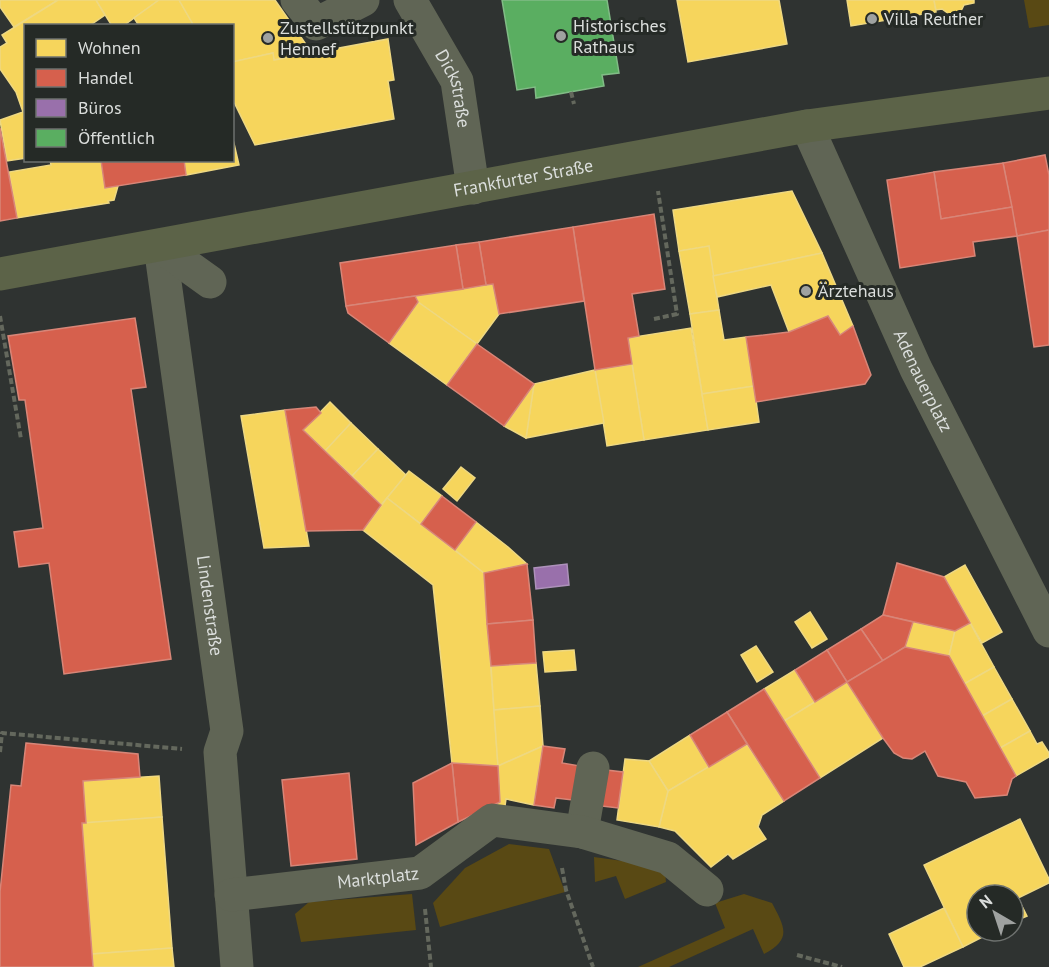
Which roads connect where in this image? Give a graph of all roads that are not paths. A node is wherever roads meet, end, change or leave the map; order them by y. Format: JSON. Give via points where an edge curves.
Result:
{"nodes":[{"id":1,"x":297,"y":0,"type":"edge"},
{"id":2,"x":363,"y":0,"type":"edge"},
{"id":3,"x":410,"y":0,"type":"edge"},
{"id":4,"x":1049,"y":93,"type":"edge"},
{"id":5,"x":807,"y":126,"type":"junction"},
{"id":6,"x":472,"y":188,"type":"junction"},
{"id":7,"x":160,"y":246,"type":"junction"},
{"id":8,"x":0,"y":274,"type":"edge"},
{"id":9,"x":210,"y":282,"type":"dead end"},
{"id":10,"x":1049,"y":631,"type":"edge"},
{"id":11,"x":593,"y":768,"type":"dead end"},
{"id":12,"x":568,"y":831,"type":"junction"},
{"id":13,"x":707,"y":890,"type":"dead end"},
{"id":14,"x":231,"y":896,"type":"junction"},
{"id":15,"x":237,"y":967,"type":"edge"}],
"edges":[{"from":1,"to":2,"type":"street","via":[[316,24]]},
{"from":3,"to":6,"type":"street","name":"Dickstraße","via":[[457,81]]},
{"from":4,"to":5,"type":"main road","name":"Frankfurter Straße"},
{"from":5,"to":6,"type":"main road","name":"Frankfurter Straße"},
{"from":5,"to":10,"type":"street","name":"Adenauerplatz","via":[[916,369]]},
{"from":6,"to":7,"type":"main road","name":"Frankfurter Straße"},
{"from":7,"to":8,"type":"main road","name":"Frankfurter Straße"},
{"from":7,"to":9,"type":"street"},
{"from":7,"to":14,"type":"street","name":"Lindenstraße","via":[[226,731],[220,752]]},
{"from":11,"to":12,"type":"street"},
{"from":12,"to":13,"type":"street","name":"Marktplatz","via":[[668,858]]},
{"from":12,"to":14,"type":"street","name":"Marktplatz","via":[[492,820],[420,873]]},
{"from":14,"to":15,"type":"street","name":"Lindenstraße"}]}
